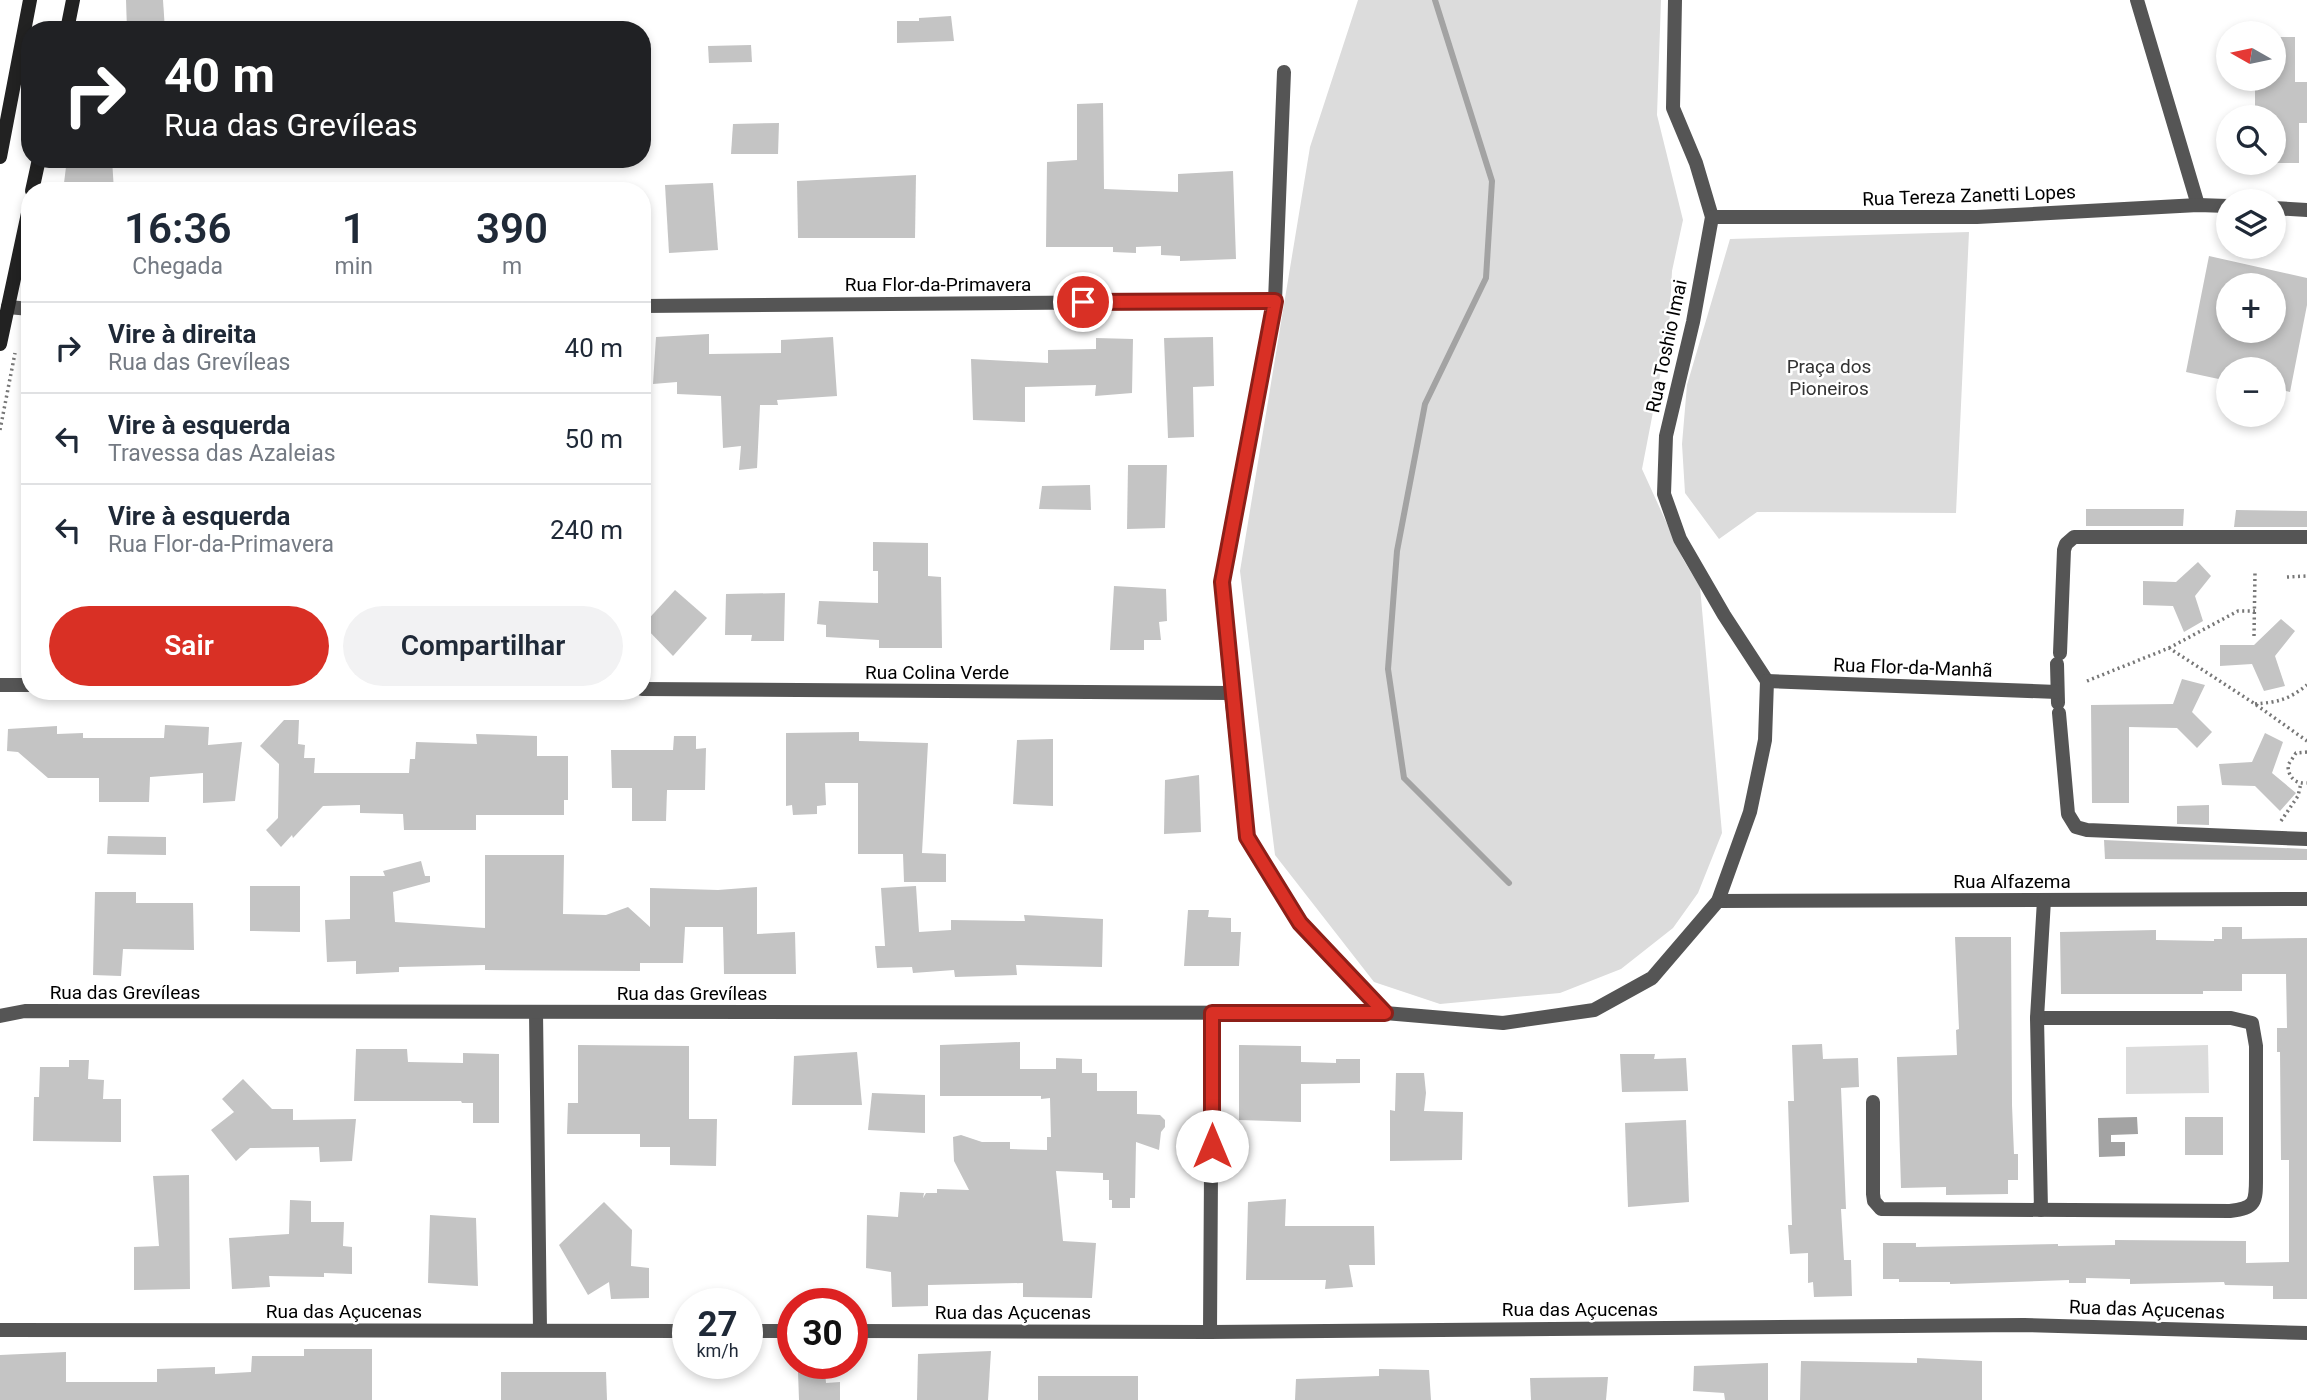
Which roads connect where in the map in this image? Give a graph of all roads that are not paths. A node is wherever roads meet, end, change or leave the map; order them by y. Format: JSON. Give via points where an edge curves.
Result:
{"nodes":[{"id":1,"x":30,"y":0,"type":"edge"},
{"id":2,"x":73,"y":0,"type":"edge"},
{"id":3,"x":1675,"y":0,"type":"edge"},
{"id":4,"x":2137,"y":0,"type":"edge"},
{"id":5,"x":26,"y":21,"type":"edge"},
{"id":6,"x":69,"y":21,"type":"edge"},
{"id":7,"x":21,"y":47,"type":"edge"},
{"id":8,"x":1284,"y":72,"type":"dead end"},
{"id":9,"x":0,"y":158,"type":"edge"},
{"id":10,"x":2198,"y":205,"type":"junction"},
{"id":11,"x":2216,"y":206,"type":"edge"},
{"id":12,"x":2286,"y":209,"type":"edge"},
{"id":13,"x":2307,"y":210,"type":"edge"},
{"id":14,"x":1712,"y":217,"type":"junction"},
{"id":15,"x":21,"y":246,"type":"edge"},
{"id":16,"x":1275,"y":301,"type":"junction"},
{"id":17,"x":651,"y":306,"type":"edge"},
{"id":18,"x":8,"y":307,"type":"junction"},
{"id":19,"x":21,"y":308,"type":"edge"},
{"id":20,"x":0,"y":344,"type":"edge"},
{"id":21,"x":2307,"y":537,"type":"edge"},
{"id":22,"x":1767,"y":681,"type":"junction"},
{"id":23,"x":0,"y":685,"type":"edge"},
{"id":24,"x":21,"y":685,"type":"edge"},
{"id":25,"x":651,"y":689,"type":"edge"},
{"id":26,"x":1231,"y":693,"type":"junction"},
{"id":27,"x":2058,"y":703,"type":"junction"},
{"id":28,"x":2307,"y":839,"type":"edge"},
{"id":29,"x":2307,"y":899,"type":"edge"},
{"id":30,"x":2044,"y":900,"type":"junction"},
{"id":31,"x":1718,"y":901,"type":"junction"},
{"id":32,"x":536,"y":1012,"type":"junction"},
{"id":33,"x":1212,"y":1013,"type":"junction"},
{"id":34,"x":1385,"y":1013,"type":"junction"},
{"id":35,"x":0,"y":1016,"type":"edge"},
{"id":36,"x":2037,"y":1018,"type":"junction"},
{"id":37,"x":1873,"y":1102,"type":"dead end"},
{"id":38,"x":2040,"y":1210,"type":"junction"},
{"id":39,"x":0,"y":1330,"type":"edge"},
{"id":40,"x":540,"y":1330,"type":"junction"},
{"id":41,"x":672,"y":1331,"type":"edge"},
{"id":42,"x":868,"y":1331,"type":"edge"},
{"id":43,"x":1210,"y":1332,"type":"junction"},
{"id":44,"x":2307,"y":1333,"type":"edge"}],
"edges":[{"from":1,"to":5,"type":"main road"},
{"from":2,"to":6,"type":"main road"},
{"from":3,"to":14,"type":"street","name":"Rua Toshio Imai","via":[[1673,108]]},
{"from":4,"to":10,"type":"street"},
{"from":7,"to":9,"type":"main road"},
{"from":8,"to":16,"type":"street"},
{"from":10,"to":11,"type":"street","name":"Rua Tereza Zanetti Lopes"},
{"from":10,"to":14,"type":"street","name":"Rua Tereza Zanetti Lopes","via":[[1977,217]]},
{"from":12,"to":13,"type":"street"},
{"from":14,"to":22,"type":"street","name":"Rua Toshio Imai","via":[[1666,436],[1664,494],[1680,539]]},
{"from":15,"to":18,"type":"main road"},
{"from":16,"to":17,"type":"street","name":"Rua Flor-da-Primavera"},
{"from":16,"to":26,"type":"street","via":[[1222,582]]},
{"from":18,"to":19,"type":"street"},
{"from":18,"to":20,"type":"main road"},
{"from":21,"to":27,"type":"street","via":[[2074,537],[2064,550]]},
{"from":22,"to":27,"type":"street","name":"Rua Flor-da-Manhã"},
{"from":22,"to":31,"type":"street","via":[[1765,740],[1750,812]]},
{"from":23,"to":24,"type":"street"},
{"from":25,"to":26,"type":"street","name":"Rua Colina Verde"},
{"from":26,"to":34,"type":"street","via":[[1247,837],[1300,923]]},
{"from":27,"to":28,"type":"street","via":[[2068,814],[2076,827]]},
{"from":29,"to":30,"type":"street","name":"Rua Alfazema"},
{"from":30,"to":31,"type":"street","name":"Rua Alfazema"},
{"from":30,"to":36,"type":"street"},
{"from":31,"to":34,"type":"street","name":"Rua das Grevíleas","via":[[1652,978],[1594,1010],[1503,1023]]},
{"from":32,"to":33,"type":"street","name":"Rua das Grevíleas"},
{"from":32,"to":35,"type":"street","name":"Rua das Grevíleas","via":[[25,1011]]},
{"from":32,"to":40,"type":"street"},
{"from":33,"to":34,"type":"street","name":"Rua das Grevíleas"},
{"from":33,"to":43,"type":"street"},
{"from":36,"to":38,"type":"street"},
{"from":36,"to":38,"type":"street","via":[[2242,1019],[2252,1023],[2256,1046],[2256,1192],[2249,1208]]},
{"from":37,"to":38,"type":"street","via":[[1873,1194],[1881,1209]]},
{"from":39,"to":40,"type":"street","name":"Rua das Açucenas"},
{"from":40,"to":41,"type":"street","name":"Rua das Açucenas"},
{"from":42,"to":43,"type":"street","name":"Rua das Açucenas"},
{"from":43,"to":44,"type":"street","name":"Rua das Açucenas","via":[[2024,1325]]}]}
